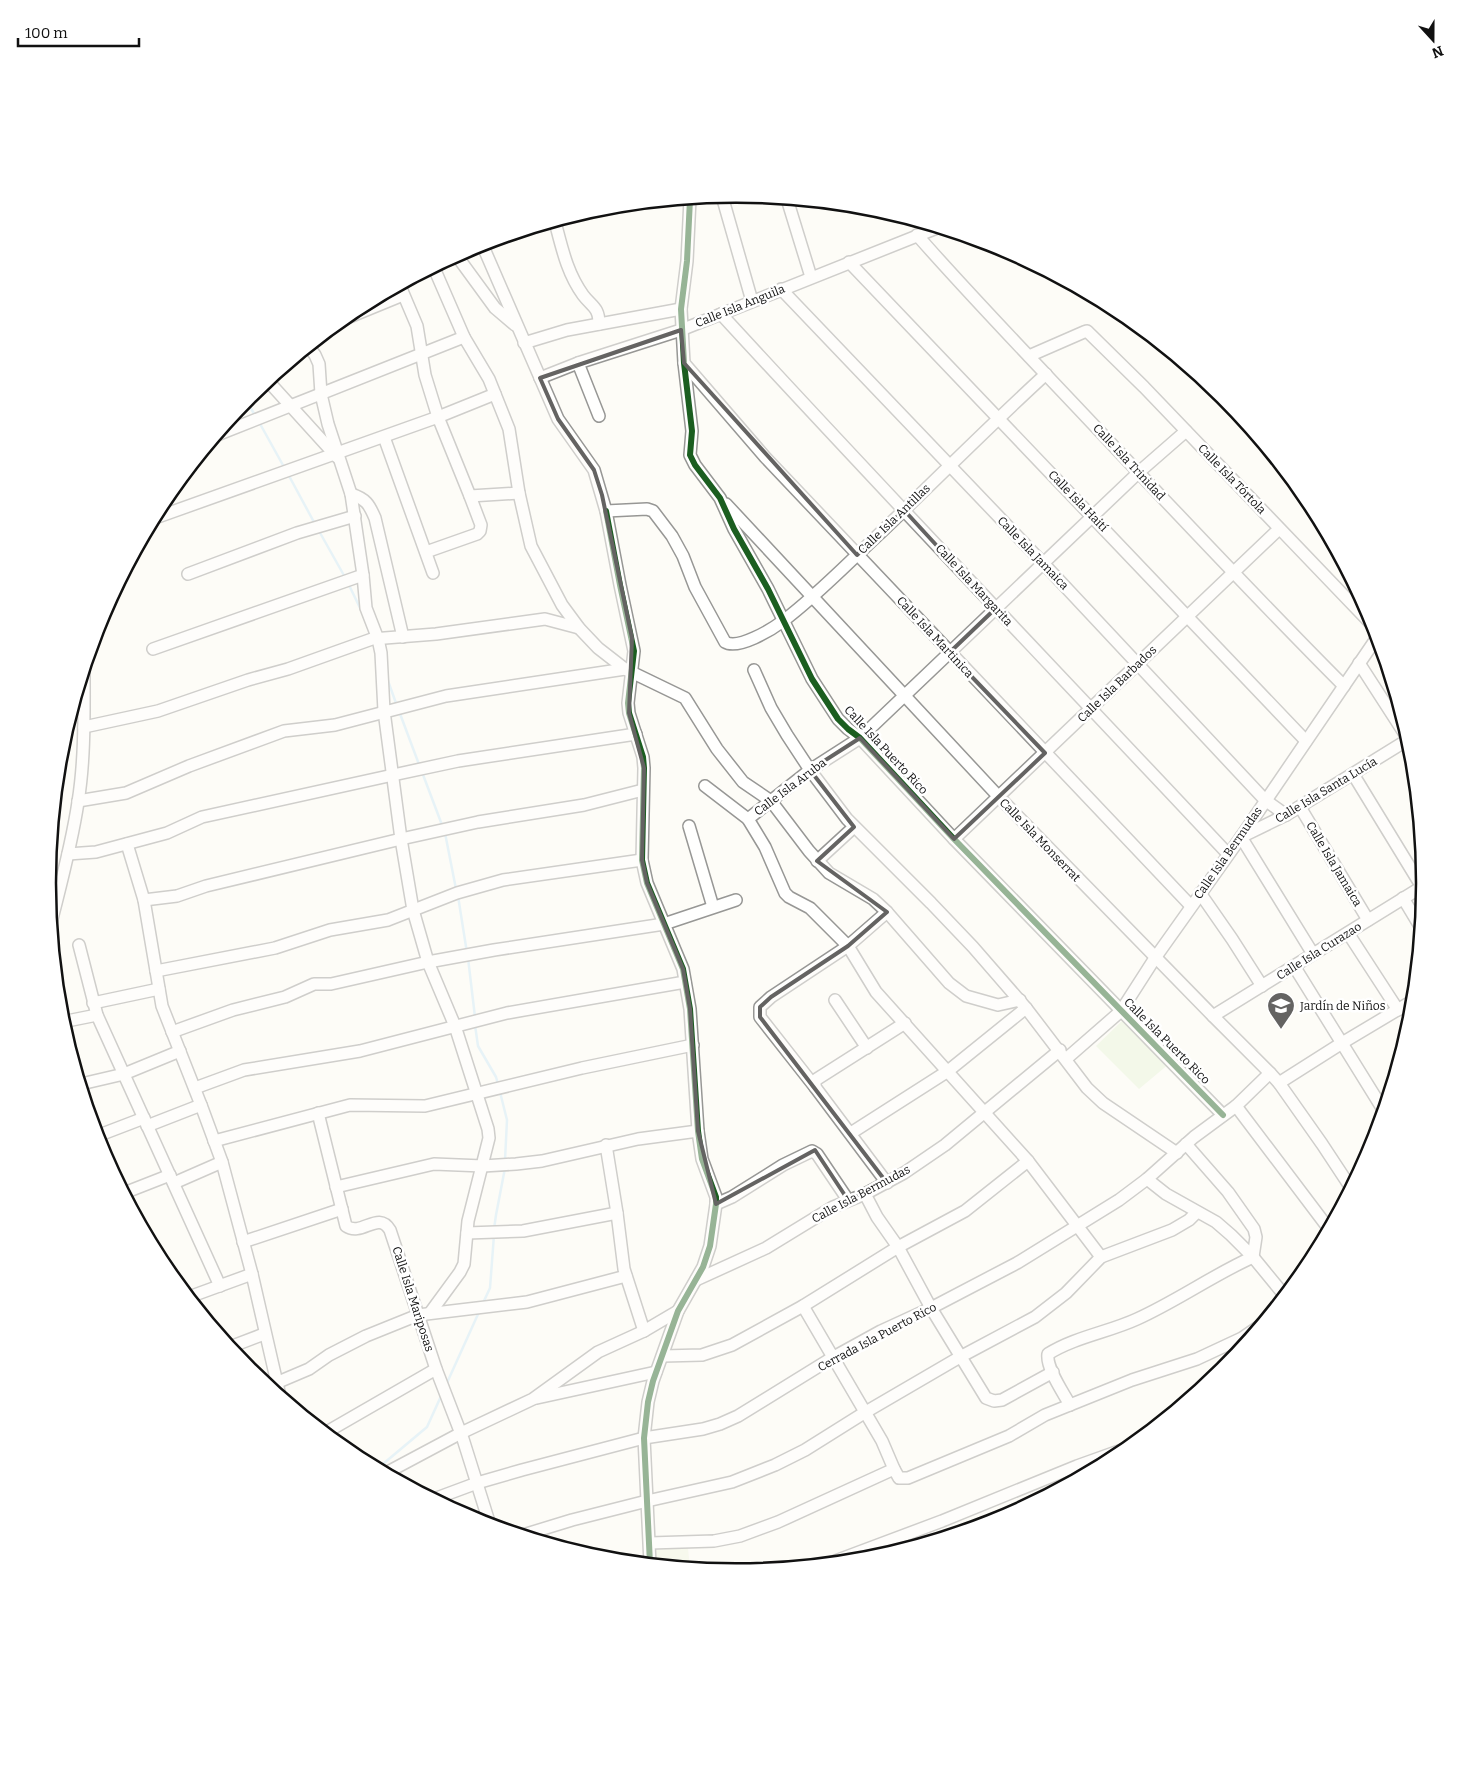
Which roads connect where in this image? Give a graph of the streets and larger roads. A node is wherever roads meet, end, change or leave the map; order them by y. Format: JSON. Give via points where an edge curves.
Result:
{"nodes":[{"id":1,"x":724,"y":204,"type":"edge"},
{"id":2,"x":690,"y":205,"type":"edge"},
{"id":3,"x":789,"y":206,"type":"edge"},
{"id":4,"x":556,"y":227,"type":"edge"},
{"id":5,"x":929,"y":231,"type":"edge"},
{"id":6,"x":917,"y":235,"type":"junction"},
{"id":7,"x":485,"y":251,"type":"edge"},
{"id":8,"x":461,"y":262,"type":"edge"},
{"id":9,"x":849,"y":262,"type":"junction"},
{"id":10,"x":436,"y":273,"type":"edge"},
{"id":11,"x":811,"y":277,"type":"junction"},
{"id":12,"x":781,"y":290,"type":"junction"},
{"id":13,"x":402,"y":291,"type":"edge"},
{"id":14,"x":752,"y":301,"type":"junction"},
{"id":15,"x":680,"y":309,"type":"junction"},
{"id":16,"x":721,"y":314,"type":"junction"},
{"id":17,"x":599,"y":324,"type":"junction"},
{"id":18,"x":517,"y":326,"type":"junction"},
{"id":19,"x":681,"y":330,"type":"junction"},
{"id":20,"x":464,"y":337,"type":"junction"},
{"id":21,"x":524,"y":343,"type":"junction"},
{"id":22,"x":313,"y":352,"type":"edge"},
{"id":23,"x":421,"y":355,"type":"junction"},
{"id":24,"x":1029,"y":356,"type":"junction"},
{"id":25,"x":578,"y":363,"type":"junction"},
{"id":26,"x":684,"y":363,"type":"junction"},
{"id":27,"x":1046,"y":374,"type":"junction"},
{"id":28,"x":540,"y":378,"type":"junction"},
{"id":29,"x":272,"y":386,"type":"edge"},
{"id":30,"x":321,"y":394,"type":"junction"},
{"id":31,"x":496,"y":394,"type":"junction"},
{"id":32,"x":290,"y":406,"type":"junction"},
{"id":33,"x":599,"y":416,"type":"dead end"},
{"id":34,"x":438,"y":417,"type":"junction"},
{"id":35,"x":998,"y":418,"type":"junction"},
{"id":36,"x":230,"y":430,"type":"edge"},
{"id":37,"x":1186,"y":431,"type":"junction"},
{"id":38,"x":384,"y":436,"type":"junction"},
{"id":39,"x":337,"y":456,"type":"junction"},
{"id":40,"x":949,"y":465,"type":"junction"},
{"id":41,"x":1139,"y":472,"type":"junction"},
{"id":42,"x":520,"y":493,"type":"junction"},
{"id":43,"x":351,"y":494,"type":"junction"},
{"id":44,"x":470,"y":496,"type":"junction"},
{"id":45,"x":720,"y":498,"type":"junction"},
{"id":46,"x":904,"y":510,"type":"junction"},
{"id":47,"x":606,"y":511,"type":"junction"},
{"id":48,"x":166,"y":514,"type":"edge"},
{"id":49,"x":355,"y":516,"type":"junction"},
{"id":50,"x":1092,"y":516,"type":"junction"},
{"id":51,"x":1279,"y":529,"type":"junction"},
{"id":52,"x":426,"y":552,"type":"junction"},
{"id":53,"x":857,"y":555,"type":"junction"},
{"id":54,"x":1043,"y":563,"type":"junction"},
{"id":55,"x":433,"y":572,"type":"dead end"},
{"id":56,"x":1233,"y":573,"type":"junction"},
{"id":57,"x":188,"y":574,"type":"dead end"},
{"id":58,"x":363,"y":575,"type":"junction"},
{"id":59,"x":812,"y":596,"type":"junction"},
{"id":60,"x":996,"y":609,"type":"junction"},
{"id":61,"x":1361,"y":613,"type":"edge"},
{"id":62,"x":1188,"y":617,"type":"junction"},
{"id":63,"x":782,"y":622,"type":"junction"},
{"id":64,"x":580,"y":628,"type":"junction"},
{"id":65,"x":403,"y":637,"type":"junction"},
{"id":66,"x":378,"y":639,"type":"junction"},
{"id":67,"x":1373,"y":643,"type":"edge"},
{"id":68,"x":153,"y":649,"type":"dead end"},
{"id":69,"x":949,"y":653,"type":"junction"},
{"id":70,"x":1359,"y":663,"type":"junction"},
{"id":71,"x":1137,"y":665,"type":"junction"},
{"id":72,"x":628,"y":670,"type":"junction"},
{"id":73,"x":754,"y":670,"type":"dead end"},
{"id":74,"x":1344,"y":686,"type":"junction"},
{"id":75,"x":84,"y":691,"type":"edge"},
{"id":76,"x":904,"y":696,"type":"junction"},
{"id":77,"x":1090,"y":710,"type":"junction"},
{"id":78,"x":384,"y":712,"type":"junction"},
{"id":79,"x":1397,"y":722,"type":"edge"},
{"id":80,"x":84,"y":727,"type":"junction"},
{"id":81,"x":636,"y":734,"type":"junction"},
{"id":82,"x":860,"y":738,"type":"junction"},
{"id":83,"x":1306,"y":741,"type":"junction"},
{"id":84,"x":1402,"y":744,"type":"edge"},
{"id":85,"x":1045,"y":753,"type":"junction"},
{"id":86,"x":810,"y":770,"type":"junction"},
{"id":87,"x":1353,"y":774,"type":"junction"},
{"id":88,"x":393,"y":775,"type":"junction"},
{"id":89,"x":705,"y":786,"type":"dead end"},
{"id":90,"x":644,"y":790,"type":"junction"},
{"id":91,"x":999,"y":797,"type":"junction"},
{"id":92,"x":1265,"y":800,"type":"junction"},
{"id":93,"x":78,"y":801,"type":"junction"},
{"id":94,"x":771,"y":801,"type":"junction"},
{"id":95,"x":1300,"y":807,"type":"junction"},
{"id":96,"x":1286,"y":815,"type":"junction"},
{"id":97,"x":748,"y":819,"type":"junction"},
{"id":98,"x":689,"y":826,"type":"dead end"},
{"id":99,"x":854,"y":827,"type":"junction"},
{"id":100,"x":1241,"y":837,"type":"junction"},
{"id":101,"x":400,"y":839,"type":"junction"},
{"id":102,"x":954,"y":840,"type":"junction"},
{"id":103,"x":127,"y":844,"type":"junction"},
{"id":104,"x":68,"y":854,"type":"junction"},
{"id":105,"x":1228,"y":854,"type":"junction"},
{"id":106,"x":642,"y":860,"type":"junction"},
{"id":107,"x":817,"y":861,"type":"junction"},
{"id":108,"x":1417,"y":874,"type":"edge"},
{"id":109,"x":1417,"y":890,"type":"edge"},
{"id":110,"x":1200,"y":893,"type":"junction"},
{"id":111,"x":1403,"y":898,"type":"junction"},
{"id":112,"x":57,"y":899,"type":"edge"},
{"id":113,"x":144,"y":900,"type":"junction"},
{"id":114,"x":736,"y":900,"type":"dead end"},
{"id":115,"x":1191,"y":906,"type":"junction"},
{"id":116,"x":713,"y":908,"type":"junction"},
{"id":117,"x":413,"y":910,"type":"junction"},
{"id":118,"x":887,"y":912,"type":"junction"},
{"id":119,"x":1415,"y":919,"type":"edge"},
{"id":120,"x":1368,"y":920,"type":"junction"},
{"id":121,"x":664,"y":924,"type":"junction"},
{"id":122,"x":1348,"y":932,"type":"junction"},
{"id":123,"x":79,"y":945,"type":"dead end"},
{"id":124,"x":848,"y":946,"type":"junction"},
{"id":125,"x":1313,"y":954,"type":"junction"},
{"id":126,"x":1155,"y":958,"type":"junction"},
{"id":127,"x":428,"y":962,"type":"junction"},
{"id":128,"x":1294,"y":966,"type":"junction"},
{"id":129,"x":156,"y":971,"type":"junction"},
{"id":130,"x":685,"y":982,"type":"junction"},
{"id":131,"x":1262,"y":986,"type":"junction"},
{"id":132,"x":160,"y":989,"type":"junction"},
{"id":133,"x":834,"y":1000,"type":"dead end"},
{"id":134,"x":93,"y":1003,"type":"junction"},
{"id":135,"x":1023,"y":1004,"type":"junction"},
{"id":136,"x":1406,"y":1005,"type":"edge"},
{"id":137,"x":1398,"y":1010,"type":"junction"},
{"id":138,"x":1120,"y":1011,"type":"junction"},
{"id":139,"x":97,"y":1015,"type":"junction"},
{"id":140,"x":1212,"y":1016,"type":"junction"},
{"id":141,"x":70,"y":1020,"type":"edge"},
{"id":142,"x":905,"y":1023,"type":"junction"},
{"id":143,"x":455,"y":1026,"type":"junction"},
{"id":144,"x":172,"y":1032,"type":"junction"},
{"id":145,"x":1342,"y":1043,"type":"junction"},
{"id":146,"x":693,"y":1045,"type":"junction"},
{"id":147,"x":867,"y":1048,"type":"junction"},
{"id":148,"x":180,"y":1051,"type":"junction"},
{"id":149,"x":1063,"y":1055,"type":"junction"},
{"id":150,"x":948,"y":1071,"type":"junction"},
{"id":151,"x":1270,"y":1072,"type":"junction"},
{"id":152,"x":124,"y":1074,"type":"junction"},
{"id":153,"x":86,"y":1083,"type":"edge"},
{"id":154,"x":1279,"y":1083,"type":"junction"},
{"id":155,"x":815,"y":1087,"type":"junction"},
{"id":156,"x":195,"y":1088,"type":"junction"},
{"id":157,"x":477,"y":1094,"type":"junction"},
{"id":158,"x":1380,"y":1104,"type":"edge"},
{"id":159,"x":201,"y":1105,"type":"junction"},
{"id":160,"x":1236,"y":1106,"type":"junction"},
{"id":161,"x":318,"y":1113,"type":"junction"},
{"id":162,"x":985,"y":1113,"type":"junction"},
{"id":163,"x":1223,"y":1115,"type":"junction"},
{"id":164,"x":146,"y":1122,"type":"junction"},
{"id":165,"x":698,"y":1131,"type":"junction"},
{"id":166,"x":104,"y":1134,"type":"edge"},
{"id":167,"x":850,"y":1134,"type":"junction"},
{"id":168,"x":214,"y":1141,"type":"junction"},
{"id":169,"x":1186,"y":1144,"type":"junction"},
{"id":170,"x":606,"y":1145,"type":"junction"},
{"id":171,"x":1177,"y":1152,"type":"junction"},
{"id":172,"x":1028,"y":1161,"type":"junction"},
{"id":173,"x":222,"y":1162,"type":"junction"},
{"id":174,"x":483,"y":1166,"type":"junction"},
{"id":175,"x":172,"y":1179,"type":"junction"},
{"id":176,"x":1147,"y":1179,"type":"junction"},
{"id":177,"x":887,"y":1183,"type":"junction"},
{"id":178,"x":1347,"y":1183,"type":"edge"},
{"id":179,"x":336,"y":1186,"type":"junction"},
{"id":180,"x":130,"y":1191,"type":"edge"},
{"id":181,"x":865,"y":1194,"type":"junction"},
{"id":182,"x":848,"y":1200,"type":"junction"},
{"id":183,"x":716,"y":1204,"type":"junction"},
{"id":184,"x":342,"y":1209,"type":"junction"},
{"id":185,"x":1197,"y":1212,"type":"junction"},
{"id":186,"x":617,"y":1213,"type":"junction"},
{"id":187,"x":1326,"y":1225,"type":"edge"},
{"id":188,"x":1076,"y":1226,"type":"junction"},
{"id":189,"x":467,"y":1234,"type":"junction"},
{"id":190,"x":243,"y":1242,"type":"junction"},
{"id":191,"x":898,"y":1247,"type":"junction"},
{"id":192,"x":1100,"y":1257,"type":"junction"},
{"id":193,"x":1253,"y":1257,"type":"junction"},
{"id":194,"x":252,"y":1274,"type":"junction"},
{"id":195,"x":626,"y":1276,"type":"junction"},
{"id":196,"x":696,"y":1280,"type":"junction"},
{"id":197,"x":220,"y":1286,"type":"junction"},
{"id":198,"x":1281,"y":1291,"type":"edge"},
{"id":199,"x":195,"y":1295,"type":"edge"},
{"id":200,"x":803,"y":1306,"type":"junction"},
{"id":201,"x":930,"y":1308,"type":"junction"},
{"id":202,"x":678,"y":1311,"type":"junction"},
{"id":203,"x":430,"y":1313,"type":"junction"},
{"id":204,"x":418,"y":1315,"type":"junction"},
{"id":205,"x":644,"y":1331,"type":"junction"},
{"id":206,"x":264,"y":1334,"type":"junction"},
{"id":207,"x":1243,"y":1337,"type":"edge"},
{"id":208,"x":236,"y":1345,"type":"edge"},
{"id":209,"x":663,"y":1356,"type":"junction"},
{"id":210,"x":960,"y":1357,"type":"junction"},
{"id":211,"x":832,"y":1358,"type":"junction"},
{"id":212,"x":436,"y":1369,"type":"junction"},
{"id":213,"x":656,"y":1372,"type":"junction"},
{"id":214,"x":1053,"y":1372,"type":"junction"},
{"id":215,"x":276,"y":1383,"type":"joint"},
{"id":216,"x":533,"y":1399,"type":"junction"},
{"id":217,"x":1070,"y":1405,"type":"junction"},
{"id":218,"x":864,"y":1413,"type":"junction"},
{"id":219,"x":331,"y":1429,"type":"edge"},
{"id":220,"x":460,"y":1433,"type":"junction"},
{"id":221,"x":644,"y":1438,"type":"junction"},
{"id":222,"x":1101,"y":1457,"type":"edge"},
{"id":223,"x":894,"y":1469,"type":"junction"},
{"id":224,"x":391,"y":1470,"type":"edge"},
{"id":225,"x":477,"y":1483,"type":"junction"},
{"id":226,"x":441,"y":1496,"type":"edge"},
{"id":227,"x":646,"y":1501,"type":"junction"},
{"id":228,"x":487,"y":1516,"type":"edge"},
{"id":229,"x":532,"y":1532,"type":"edge"},
{"id":230,"x":650,"y":1543,"type":"junction"},
{"id":231,"x":886,"y":1547,"type":"edge"},
{"id":232,"x":650,"y":1558,"type":"edge"}],
"edges":[{"from":1,"to":14,"type":"street"},
{"from":2,"to":15,"type":"street","name":"Calle Isla Puerto Rico","via":[[687,261]]},
{"from":3,"to":11,"type":"street"},
{"from":4,"to":17,"type":"street","via":[[574,283],[597,309]]},
{"from":5,"to":6,"type":"street","name":"Calle Isla Anguila"},
{"from":6,"to":9,"type":"street","name":"Calle Isla Anguila"},
{"from":6,"to":24,"type":"street","name":"Calle Isla Trinidad"},
{"from":7,"to":18,"type":"street"},
{"from":8,"to":18,"type":"street","via":[[495,308]]},
{"from":9,"to":11,"type":"street","name":"Calle Isla Anguila"},
{"from":9,"to":35,"type":"street","name":"Calle Isla Haití"},
{"from":10,"to":20,"type":"street"},
{"from":11,"to":12,"type":"street","name":"Calle Isla Anguila"},
{"from":12,"to":14,"type":"street","name":"Calle Isla Anguila"},
{"from":12,"to":40,"type":"street","name":"Calle Isla Jamaica"},
{"from":13,"to":23,"type":"street","via":[[417,326]]},
{"from":14,"to":16,"type":"street","name":"Calle Isla Anguila"},
{"from":15,"to":17,"type":"street"},
{"from":15,"to":19,"type":"street","name":"Calle Isla Puerto Rico"},
{"from":16,"to":19,"type":"street","name":"Calle Isla Anguila"},
{"from":16,"to":46,"type":"street","name":"Calle Isla Margarita"},
{"from":17,"to":21,"type":"street"},
{"from":18,"to":21,"type":"street"},
{"from":19,"to":25,"type":"street","name":"Calle Isla Anguila"},
{"from":19,"to":26,"type":"street","name":"Calle Isla Puerto Rico"},
{"from":20,"to":23,"type":"street"},
{"from":20,"to":31,"type":"street"},
{"from":21,"to":28,"type":"street"},
{"from":22,"to":30,"type":"street","via":[[319,364]]},
{"from":23,"to":30,"type":"street"},
{"from":23,"to":34,"type":"street"},
{"from":24,"to":27,"type":"street","name":"Calle Isla Trinidad"},
{"from":24,"to":37,"type":"street","name":"Calle Isla Tórtola","via":[[1087,331]]},
{"from":25,"to":28,"type":"street","name":"Calle Isla Anguila"},
{"from":25,"to":33,"type":"street"},
{"from":26,"to":45,"type":"street","name":"Calle Isla Puerto Rico","via":[[692,431],[690,456]]},
{"from":26,"to":53,"type":"street","name":"Calle Isla Martinica"},
{"from":27,"to":35,"type":"street","name":"Calle Isla Antillas"},
{"from":27,"to":41,"type":"street","name":"Calle Isla Trinidad"},
{"from":28,"to":47,"type":"street","via":[[558,419],[594,470]]},
{"from":29,"to":32,"type":"street"},
{"from":30,"to":32,"type":"street"},
{"from":30,"to":39,"type":"street"},
{"from":31,"to":34,"type":"street"},
{"from":31,"to":42,"type":"street","via":[[509,429]]},
{"from":32,"to":36,"type":"street"},
{"from":32,"to":39,"type":"street"},
{"from":34,"to":38,"type":"street"},
{"from":34,"to":44,"type":"street"},
{"from":35,"to":40,"type":"street","name":"Calle Isla Antillas"},
{"from":35,"to":50,"type":"street","name":"Calle Isla Haití"},
{"from":37,"to":41,"type":"street","name":"Calle Isla Aruba"},
{"from":37,"to":51,"type":"street","name":"Calle Isla Tórtola"},
{"from":38,"to":39,"type":"street"},
{"from":38,"to":52,"type":"street"},
{"from":39,"to":43,"type":"street"},
{"from":39,"to":48,"type":"street"},
{"from":40,"to":46,"type":"street","name":"Calle Isla Antillas"},
{"from":40,"to":54,"type":"street","name":"Calle Isla Jamaica"},
{"from":41,"to":50,"type":"street","name":"Calle Isla Aruba"},
{"from":41,"to":56,"type":"street","name":"Calle Isla Trinidad"},
{"from":42,"to":44,"type":"street"},
{"from":42,"to":64,"type":"street","via":[[531,546],[562,605]]},
{"from":43,"to":49,"type":"street"},
{"from":43,"to":65,"type":"street","via":[[364,500],[375,518]]},
{"from":44,"to":52,"type":"street","via":[[481,525],[480,531]]},
{"from":45,"to":59,"type":"street","name":"Calle Isla Monserrat"},
{"from":45,"to":63,"type":"street","name":"Calle Isla Puerto Rico"},
{"from":46,"to":53,"type":"street","name":"Calle Isla Antillas"},
{"from":46,"to":60,"type":"street","name":"Calle Isla Margarita"},
{"from":47,"to":63,"type":"street","name":"Calle Isla Antillas","via":[[653,511],[672,536],[708,613],[729,645],[754,638]]},
{"from":47,"to":72,"type":"street","via":[[634,651]]},
{"from":49,"to":57,"type":"street","via":[[297,533]]},
{"from":49,"to":58,"type":"street"},
{"from":50,"to":54,"type":"street","name":"Calle Isla Aruba"},
{"from":50,"to":62,"type":"street","name":"Calle Isla Haití"},
{"from":51,"to":56,"type":"street","name":"Calle Isla Barbados"},
{"from":51,"to":61,"type":"street","name":"Calle Isla Tórtola"},
{"from":52,"to":55,"type":"street"},
{"from":53,"to":59,"type":"street","name":"Calle Isla Antillas"},
{"from":53,"to":69,"type":"street","name":"Calle Isla Martinica"},
{"from":54,"to":60,"type":"street","name":"Calle Isla Aruba"},
{"from":54,"to":71,"type":"street","name":"Calle Isla Jamaica"},
{"from":56,"to":62,"type":"street","name":"Calle Isla Barbados"},
{"from":56,"to":74,"type":"street","name":"Calle Isla Trinidad"},
{"from":58,"to":66,"type":"street","via":[[366,608]]},
{"from":58,"to":68,"type":"street"},
{"from":59,"to":63,"type":"street","name":"Calle Isla Antillas"},
{"from":59,"to":76,"type":"street","name":"Calle Isla Monserrat"},
{"from":60,"to":69,"type":"street","name":"Calle Isla Aruba"},
{"from":60,"to":77,"type":"street","name":"Calle Isla Margarita"},
{"from":62,"to":71,"type":"street","name":"Calle Isla Barbados"},
{"from":62,"to":83,"type":"street","name":"Calle Isla Haití"},
{"from":63,"to":82,"type":"street","name":"Calle Isla Puerto Rico","via":[[838,719]]},
{"from":64,"to":65,"type":"street","via":[[545,619]]},
{"from":64,"to":72,"type":"street","via":[[598,648]]},
{"from":65,"to":66,"type":"street"},
{"from":66,"to":78,"type":"street"},
{"from":66,"to":80,"type":"street","via":[[158,712]]},
{"from":67,"to":70,"type":"street","name":"Calle Isla Bermudas"},
{"from":69,"to":76,"type":"street","name":"Calle Isla Aruba"},
{"from":69,"to":85,"type":"street","name":"Calle Isla Martinica"},
{"from":70,"to":74,"type":"street","name":"Calle Isla Bermudas"},
{"from":70,"to":79,"type":"street"},
{"from":71,"to":77,"type":"street","name":"Calle Isla Barbados"},
{"from":71,"to":92,"type":"street","name":"Calle Isla Jamaica"},
{"from":72,"to":78,"type":"street","via":[[446,696]]},
{"from":72,"to":81,"type":"street","via":[[628,704]]},
{"from":72,"to":94,"type":"street","via":[[685,698],[717,749],[744,782]]},
{"from":73,"to":86,"type":"street","via":[[771,708]]},
{"from":74,"to":83,"type":"street","name":"Calle Isla Bermudas"},
{"from":75,"to":80,"type":"street"},
{"from":76,"to":82,"type":"street","name":"Calle Isla Aruba"},
{"from":76,"to":91,"type":"street","name":"Calle Isla Monserrat"},
{"from":77,"to":85,"type":"street","name":"Calle Isla Barbados"},
{"from":77,"to":105,"type":"street","name":"Calle Isla Margarita"},
{"from":78,"to":88,"type":"street"},
{"from":78,"to":93,"type":"street","via":[[335,725],[284,731],[126,793]]},
{"from":80,"to":93,"type":"street"},
{"from":81,"to":88,"type":"street","via":[[458,761]]},
{"from":81,"to":90,"type":"street","via":[[643,757]]},
{"from":82,"to":86,"type":"street","name":"Calle Isla Aruba"},
{"from":82,"to":102,"type":"street","name":"Calle Isla Puerto Rico"},
{"from":83,"to":92,"type":"street","name":"Calle Isla Bermudas"},
{"from":84,"to":87,"type":"street","name":"Calle Isla Santa Lucía"},
{"from":85,"to":91,"type":"street","name":"Calle Isla Barbados"},
{"from":85,"to":115,"type":"street","name":"Calle Isla Martinica"},
{"from":86,"to":94,"type":"street","name":"Calle Isla Aruba"},
{"from":86,"to":99,"type":"street"},
{"from":87,"to":95,"type":"street","name":"Calle Isla Santa Lucía"},
{"from":87,"to":108,"type":"street"},
{"from":88,"to":101,"type":"street"},
{"from":88,"to":103,"type":"street","via":[[202,817],[167,833]]},
{"from":89,"to":97,"type":"street"},
{"from":90,"to":101,"type":"street","via":[[584,805],[478,822]]},
{"from":90,"to":106,"type":"street"},
{"from":91,"to":102,"type":"street","name":"Calle Isla Barbados"},
{"from":91,"to":126,"type":"street","name":"Calle Isla Monserrat"},
{"from":92,"to":96,"type":"street","name":"Calle Isla Jamaica"},
{"from":92,"to":100,"type":"street","name":"Calle Isla Bermudas"},
{"from":93,"to":104,"type":"street"},
{"from":94,"to":97,"type":"street","name":"Calle Isla Aruba"},
{"from":94,"to":107,"type":"street"},
{"from":95,"to":96,"type":"street","name":"Calle Isla Santa Lucía"},
{"from":95,"to":120,"type":"street","name":"Calle Isla Jamaica"},
{"from":96,"to":100,"type":"street","name":"Calle Isla Santa Lucía"},
{"from":97,"to":124,"type":"street","via":[[765,846],[784,893],[810,908]]},
{"from":98,"to":116,"type":"street"},
{"from":99,"to":107,"type":"street"},
{"from":99,"to":135,"type":"street","via":[[937,909]]},
{"from":100,"to":105,"type":"street","name":"Calle Isla Bermudas"},
{"from":100,"to":125,"type":"street"},
{"from":101,"to":113,"type":"street","via":[[206,886],[178,896]]},
{"from":101,"to":117,"type":"street"},
{"from":102,"to":138,"type":"street","name":"Calle Isla Puerto Rico"},
{"from":103,"to":104,"type":"street","via":[[96,852]]},
{"from":103,"to":113,"type":"street"},
{"from":104,"to":112,"type":"street"},
{"from":105,"to":110,"type":"street","name":"Calle Isla Bermudas"},
{"from":106,"to":117,"type":"street","via":[[503,880]]},
{"from":106,"to":121,"type":"street","via":[[646,883]]},
{"from":107,"to":118,"type":"street"},
{"from":109,"to":111,"type":"street","name":"Calle Isla Curazao"},
{"from":110,"to":115,"type":"street","name":"Calle Isla Bermudas"},
{"from":110,"to":131,"type":"street"},
{"from":111,"to":119,"type":"street"},
{"from":111,"to":120,"type":"street","name":"Calle Isla Curazao"},
{"from":113,"to":129,"type":"street"},
{"from":114,"to":116,"type":"street"},
{"from":115,"to":126,"type":"street","name":"Calle Isla Bermudas"},
{"from":116,"to":121,"type":"street"},
{"from":117,"to":127,"type":"street"},
{"from":117,"to":129,"type":"street","via":[[388,920],[330,930],[275,948]]},
{"from":118,"to":124,"type":"street"},
{"from":118,"to":135,"type":"street","via":[[949,983],[966,996],[998,1005]]},
{"from":120,"to":122,"type":"street","name":"Calle Isla Curazao"},
{"from":121,"to":127,"type":"street"},
{"from":121,"to":130,"type":"street","via":[[683,969]]},
{"from":122,"to":125,"type":"street","name":"Calle Isla Curazao"},
{"from":122,"to":137,"type":"street"},
{"from":123,"to":134,"type":"street"},
{"from":124,"to":142,"type":"street","via":[[876,992]]},
{"from":124,"to":155,"type":"street","via":[[760,1007],[760,1017]]},
{"from":125,"to":128,"type":"street","name":"Calle Isla Curazao"},
{"from":126,"to":138,"type":"street","name":"Calle Isla Bermudas"},
{"from":126,"to":140,"type":"street","name":"Calle Isla Monserrat"},
{"from":127,"to":143,"type":"street"},
{"from":127,"to":144,"type":"street","via":[[331,984],[314,984],[285,998],[234,1010]]},
{"from":128,"to":131,"type":"street","name":"Calle Isla Curazao"},
{"from":128,"to":145,"type":"street"},
{"from":129,"to":132,"type":"street"},
{"from":130,"to":143,"type":"street","via":[[507,1013]]},
{"from":130,"to":146,"type":"street"},
{"from":131,"to":140,"type":"street","name":"Calle Isla Curazao"},
{"from":132,"to":134,"type":"street"},
{"from":132,"to":144,"type":"street","via":[[162,1006]]},
{"from":133,"to":147,"type":"street"},
{"from":134,"to":139,"type":"street"},
{"from":135,"to":149,"type":"street"},
{"from":135,"to":150,"type":"street"},
{"from":136,"to":137,"type":"street"},
{"from":137,"to":145,"type":"street"},
{"from":138,"to":149,"type":"street","name":"Calle Isla Bermudas"},
{"from":138,"to":163,"type":"street","name":"Calle Isla Puerto Rico"},
{"from":139,"to":141,"type":"street"},
{"from":139,"to":152,"type":"street"},
{"from":140,"to":151,"type":"street","name":"Calle Isla Monserrat"},
{"from":142,"to":147,"type":"street"},
{"from":142,"to":150,"type":"street"},
{"from":143,"to":156,"type":"street","via":[[360,1051],[244,1070]]},
{"from":143,"to":157,"type":"street"},
{"from":144,"to":148,"type":"street"},
{"from":145,"to":154,"type":"street"},
{"from":145,"to":158,"type":"street"},
{"from":146,"to":157,"type":"street"},
{"from":146,"to":165,"type":"street"},
{"from":147,"to":155,"type":"street","via":[[817,1079]]},
{"from":148,"to":152,"type":"street"},
{"from":148,"to":156,"type":"street"},
{"from":149,"to":162,"type":"street","name":"Calle Isla Bermudas"},
{"from":149,"to":171,"type":"street","via":[[1087,1088],[1103,1102]]},
{"from":150,"to":162,"type":"street"},
{"from":150,"to":167,"type":"street"},
{"from":151,"to":154,"type":"street","name":"Calle Isla Monserrat"},
{"from":151,"to":160,"type":"street","name":"Cerrada Isla Puerto Rico"},
{"from":152,"to":153,"type":"street"},
{"from":152,"to":164,"type":"street"},
{"from":154,"to":178,"type":"street","name":"Calle Isla Monserrat"},
{"from":155,"to":167,"type":"street"},
{"from":156,"to":159,"type":"street"},
{"from":157,"to":161,"type":"street","via":[[425,1106],[350,1105]]},
{"from":157,"to":174,"type":"street","via":[[489,1138]]},
{"from":159,"to":164,"type":"street"},
{"from":159,"to":168,"type":"street"},
{"from":160,"to":163,"type":"street","name":"Cerrada Isla Puerto Rico"},
{"from":160,"to":187,"type":"street"},
{"from":161,"to":168,"type":"street"},
{"from":161,"to":179,"type":"street","name":"Calle Isla Mariposas"},
{"from":162,"to":172,"type":"street"},
{"from":162,"to":177,"type":"street","name":"Calle Isla Bermudas","via":[[946,1145]]},
{"from":163,"to":169,"type":"street","name":"Cerrada Isla Puerto Rico"},
{"from":164,"to":166,"type":"street"},
{"from":164,"to":175,"type":"street"},
{"from":165,"to":170,"type":"street"},
{"from":165,"to":183,"type":"street","via":[[702,1159]]},
{"from":167,"to":177,"type":"street"},
{"from":168,"to":173,"type":"street"},
{"from":169,"to":171,"type":"street","name":"Cerrada Isla Puerto Rico"},
{"from":169,"to":193,"type":"street","via":[[1228,1192],[1254,1229]]},
{"from":170,"to":174,"type":"street","via":[[542,1161]]},
{"from":170,"to":186,"type":"street"},
{"from":171,"to":176,"type":"street","name":"Cerrada Isla Puerto Rico"},
{"from":172,"to":188,"type":"street"},
{"from":172,"to":191,"type":"street","via":[[965,1211]]},
{"from":173,"to":175,"type":"street"},
{"from":173,"to":190,"type":"street"},
{"from":174,"to":179,"type":"street","via":[[434,1164]]},
{"from":174,"to":189,"type":"street"},
{"from":175,"to":180,"type":"street"},
{"from":175,"to":197,"type":"street"},
{"from":176,"to":185,"type":"street"},
{"from":176,"to":188,"type":"street","name":"Cerrada Isla Puerto Rico"},
{"from":177,"to":181,"type":"street","name":"Calle Isla Bermudas"},
{"from":179,"to":184,"type":"street","name":"Calle Isla Mariposas"},
{"from":181,"to":182,"type":"street","name":"Calle Isla Bermudas"},
{"from":181,"to":191,"type":"street"},
{"from":182,"to":183,"type":"street","via":[[812,1151]]},
{"from":182,"to":196,"type":"street","name":"Calle Isla Bermudas","via":[[766,1248]]},
{"from":183,"to":196,"type":"street","via":[[710,1246]]},
{"from":184,"to":190,"type":"street"},
{"from":184,"to":204,"type":"street","name":"Calle Isla Mariposas","via":[[346,1226],[350,1229],[381,1221],[386,1223]]},
{"from":185,"to":192,"type":"street","via":[[1172,1230]]},
{"from":185,"to":193,"type":"street","via":[[1216,1222]]},
{"from":186,"to":189,"type":"street","via":[[523,1231]]},
{"from":186,"to":195,"type":"street"},
{"from":188,"to":192,"type":"street"},
{"from":188,"to":201,"type":"street","name":"Cerrada Isla Puerto Rico","via":[[1018,1263]]},
{"from":189,"to":203,"type":"street","via":[[464,1264]]},
{"from":190,"to":194,"type":"street"},
{"from":191,"to":200,"type":"street"},
{"from":191,"to":201,"type":"street"},
{"from":192,"to":210,"type":"street","via":[[1066,1293],[1034,1317]]},
{"from":193,"to":198,"type":"street"},
{"from":193,"to":214,"type":"street","via":[[1136,1320],[1053,1351],[1048,1354],[1048,1360]]},
{"from":194,"to":197,"type":"street"},
{"from":194,"to":206,"type":"street"},
{"from":195,"to":203,"type":"street","via":[[527,1302]]},
{"from":195,"to":205,"type":"street"},
{"from":196,"to":202,"type":"street"},
{"from":197,"to":199,"type":"street"},
{"from":200,"to":209,"type":"street","via":[[714,1352]]},
{"from":200,"to":211,"type":"street"},
{"from":201,"to":210,"type":"street"},
{"from":201,"to":211,"type":"street","name":"Cerrada Isla Puerto Rico"},
{"from":202,"to":205,"type":"street"},
{"from":202,"to":209,"type":"street"},
{"from":203,"to":204,"type":"street"},
{"from":204,"to":212,"type":"street","name":"Calle Isla Mariposas"},
{"from":204,"to":215,"type":"street","via":[[366,1336],[309,1369]]},
{"from":205,"to":216,"type":"street","via":[[598,1352]]},
{"from":206,"to":208,"type":"street"},
{"from":206,"to":215,"type":"street"},
{"from":207,"to":217,"type":"street","via":[[1197,1359]]},
{"from":209,"to":213,"type":"street"},
{"from":210,"to":214,"type":"street","via":[[986,1398],[994,1401],[1002,1400]]},
{"from":210,"to":218,"type":"street"},
{"from":211,"to":218,"type":"street"},
{"from":211,"to":221,"type":"street","name":"Cerrada Isla Puerto Rico","via":[[720,1424]]},
{"from":212,"to":219,"type":"street"},
{"from":212,"to":220,"type":"street","name":"Calle Isla Mariposas"},
{"from":213,"to":216,"type":"street"},
{"from":213,"to":221,"type":"street","via":[[648,1402]]},
{"from":214,"to":217,"type":"street"},
{"from":216,"to":220,"type":"street"},
{"from":217,"to":223,"type":"street","via":[[1009,1436],[908,1478],[899,1478]]},
{"from":218,"to":223,"type":"street"},
{"from":218,"to":227,"type":"street","via":[[775,1465],[732,1482]]},
{"from":220,"to":224,"type":"street"},
{"from":220,"to":225,"type":"street","name":"Calle Isla Mariposas"},
{"from":221,"to":225,"type":"street","name":"Cerrada Isla Puerto Rico"},
{"from":221,"to":227,"type":"street"},
{"from":222,"to":231,"type":"street"},
{"from":223,"to":230,"type":"street","via":[[740,1536],[714,1541]]},
{"from":225,"to":226,"type":"street","name":"Cerrada Isla Puerto Rico"},
{"from":225,"to":228,"type":"street","name":"Calle Isla Mariposas"},
{"from":227,"to":229,"type":"street"},
{"from":227,"to":230,"type":"street"},
{"from":230,"to":232,"type":"street"}]}
